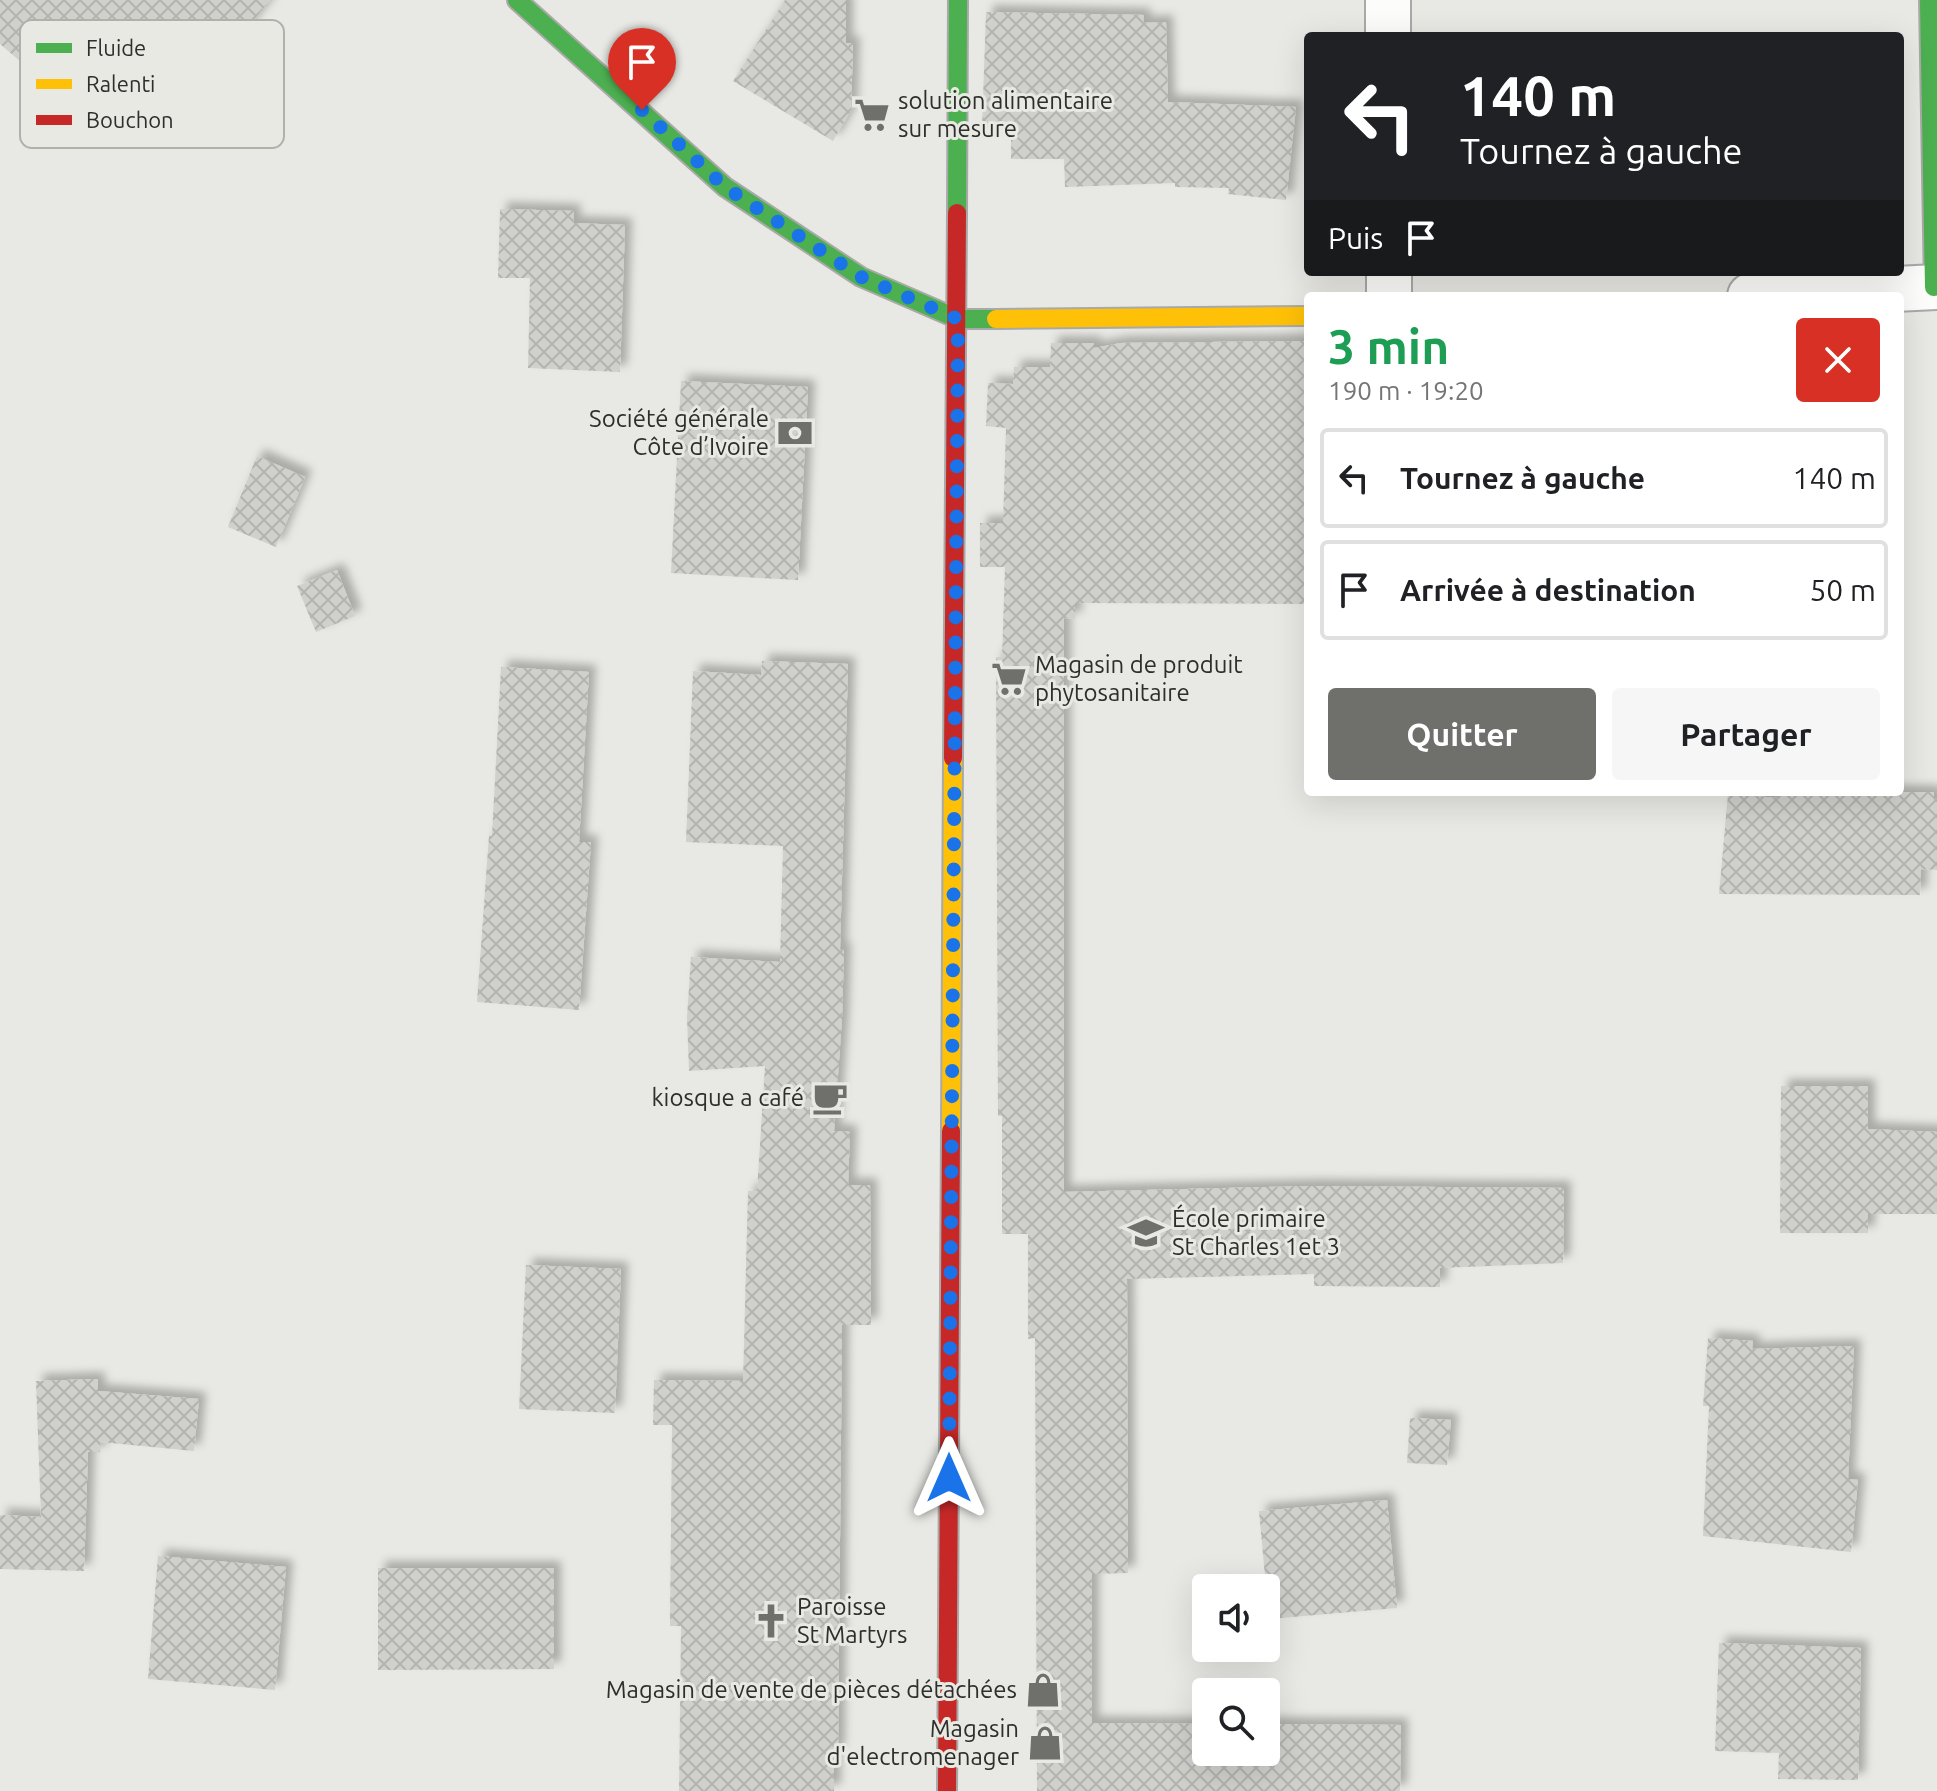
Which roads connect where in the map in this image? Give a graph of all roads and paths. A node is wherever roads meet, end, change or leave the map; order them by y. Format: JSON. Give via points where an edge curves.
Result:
{"nodes":[{"id":1,"x":517,"y":0,"type":"edge"},
{"id":2,"x":958,"y":0,"type":"edge"},
{"id":3,"x":1388,"y":0,"type":"edge"},
{"id":4,"x":1929,"y":0,"type":"edge"},
{"id":5,"x":1388,"y":32,"type":"edge"},
{"id":6,"x":1936,"y":287,"type":"edge"},
{"id":7,"x":1833,"y":292,"type":"edge"},
{"id":8,"x":1304,"y":316,"type":"edge"},
{"id":9,"x":958,"y":319,"type":"junction"},
{"id":10,"x":947,"y":1791,"type":"edge"}],
"edges":[{"from":1,"to":9,"type":"street","via":[[725,187],[861,277]]},
{"from":2,"to":9,"type":"street"},
{"from":3,"to":5,"type":"street"},
{"from":4,"to":6,"type":"street"},
{"from":6,"to":7,"type":"street"},
{"from":8,"to":9,"type":"street"},
{"from":9,"to":10,"type":"street"}]}
